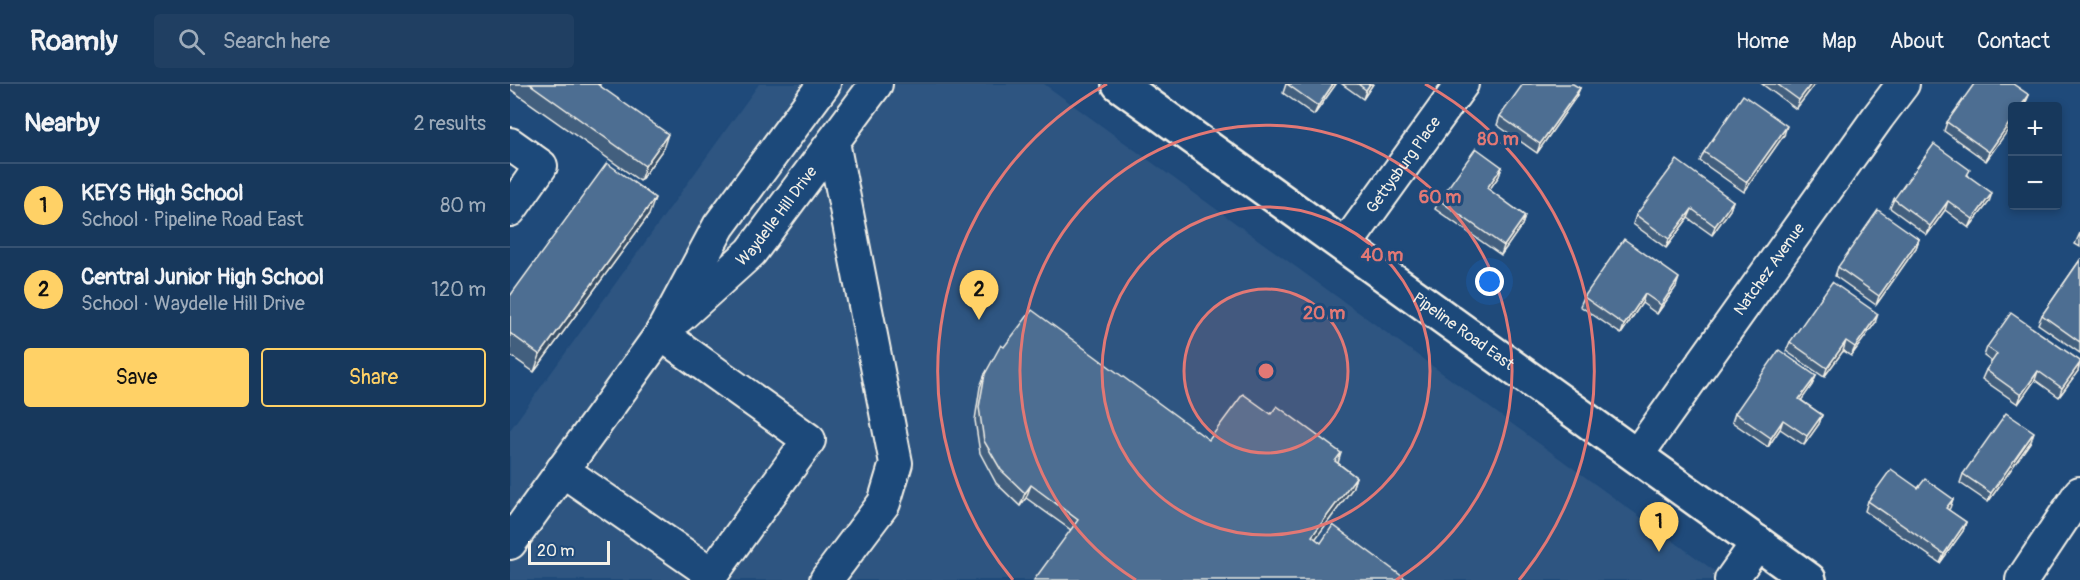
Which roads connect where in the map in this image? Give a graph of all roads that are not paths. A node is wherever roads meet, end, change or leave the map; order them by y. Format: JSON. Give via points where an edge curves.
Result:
{"nodes":[{"id":1,"x":824,"y":84,"type":"edge"},
{"id":2,"x":876,"y":84,"type":"edge"},
{"id":3,"x":1119,"y":84,"type":"edge"},
{"id":4,"x":1462,"y":84,"type":"edge"},
{"id":5,"x":1903,"y":84,"type":"edge"},
{"id":6,"x":833,"y":142,"type":"junction"},
{"id":7,"x":510,"y":144,"type":"edge"},
{"id":8,"x":510,"y":210,"type":"edge"},
{"id":9,"x":1345,"y":246,"type":"junction"},
{"id":10,"x":661,"y":334,"type":"junction"},
{"id":11,"x":1637,"y":455,"type":"junction"},
{"id":12,"x":562,"y":470,"type":"junction"},
{"id":13,"x":2080,"y":493,"type":"edge"},
{"id":14,"x":1758,"y":542,"type":"junction"},
{"id":15,"x":510,"y":543,"type":"edge"},
{"id":16,"x":826,"y":580,"type":"edge"},
{"id":17,"x":1731,"y":580,"type":"edge"},
{"id":18,"x":1809,"y":580,"type":"edge"},
{"id":19,"x":2022,"y":580,"type":"edge"}],
"edges":[{"from":1,"to":10,"type":"street","name":"Waydelle Hill Drive","via":[[719,226]]},
{"from":2,"to":6,"type":"street","name":"Waydelle Hill Drive"},
{"from":3,"to":9,"type":"main road","name":"Pipeline Road East"},
{"from":4,"to":9,"type":"street","name":"Gettysburg Place"},
{"from":5,"to":11,"type":"street","name":"Natchez Avenue"},
{"from":6,"to":10,"type":"street","name":"Waydelle Hill Drive","via":[[751,252]]},
{"from":6,"to":16,"type":"street","via":[[896,463],[884,502]]},
{"from":7,"to":8,"type":"street","via":[[541,166]]},
{"from":9,"to":11,"type":"main road","name":"Pipeline Road East"},
{"from":10,"to":12,"type":"street","name":"Waydelle Hill Drive"},
{"from":10,"to":12,"type":"street","via":[[810,440],[712,574]]},
{"from":11,"to":14,"type":"main road","name":"Pipeline Road East"},
{"from":12,"to":15,"type":"street","name":"Waydelle Hill Drive"},
{"from":13,"to":19,"type":"street"},
{"from":14,"to":17,"type":"street"},
{"from":14,"to":18,"type":"main road","name":"Pipeline Road East"}]}
